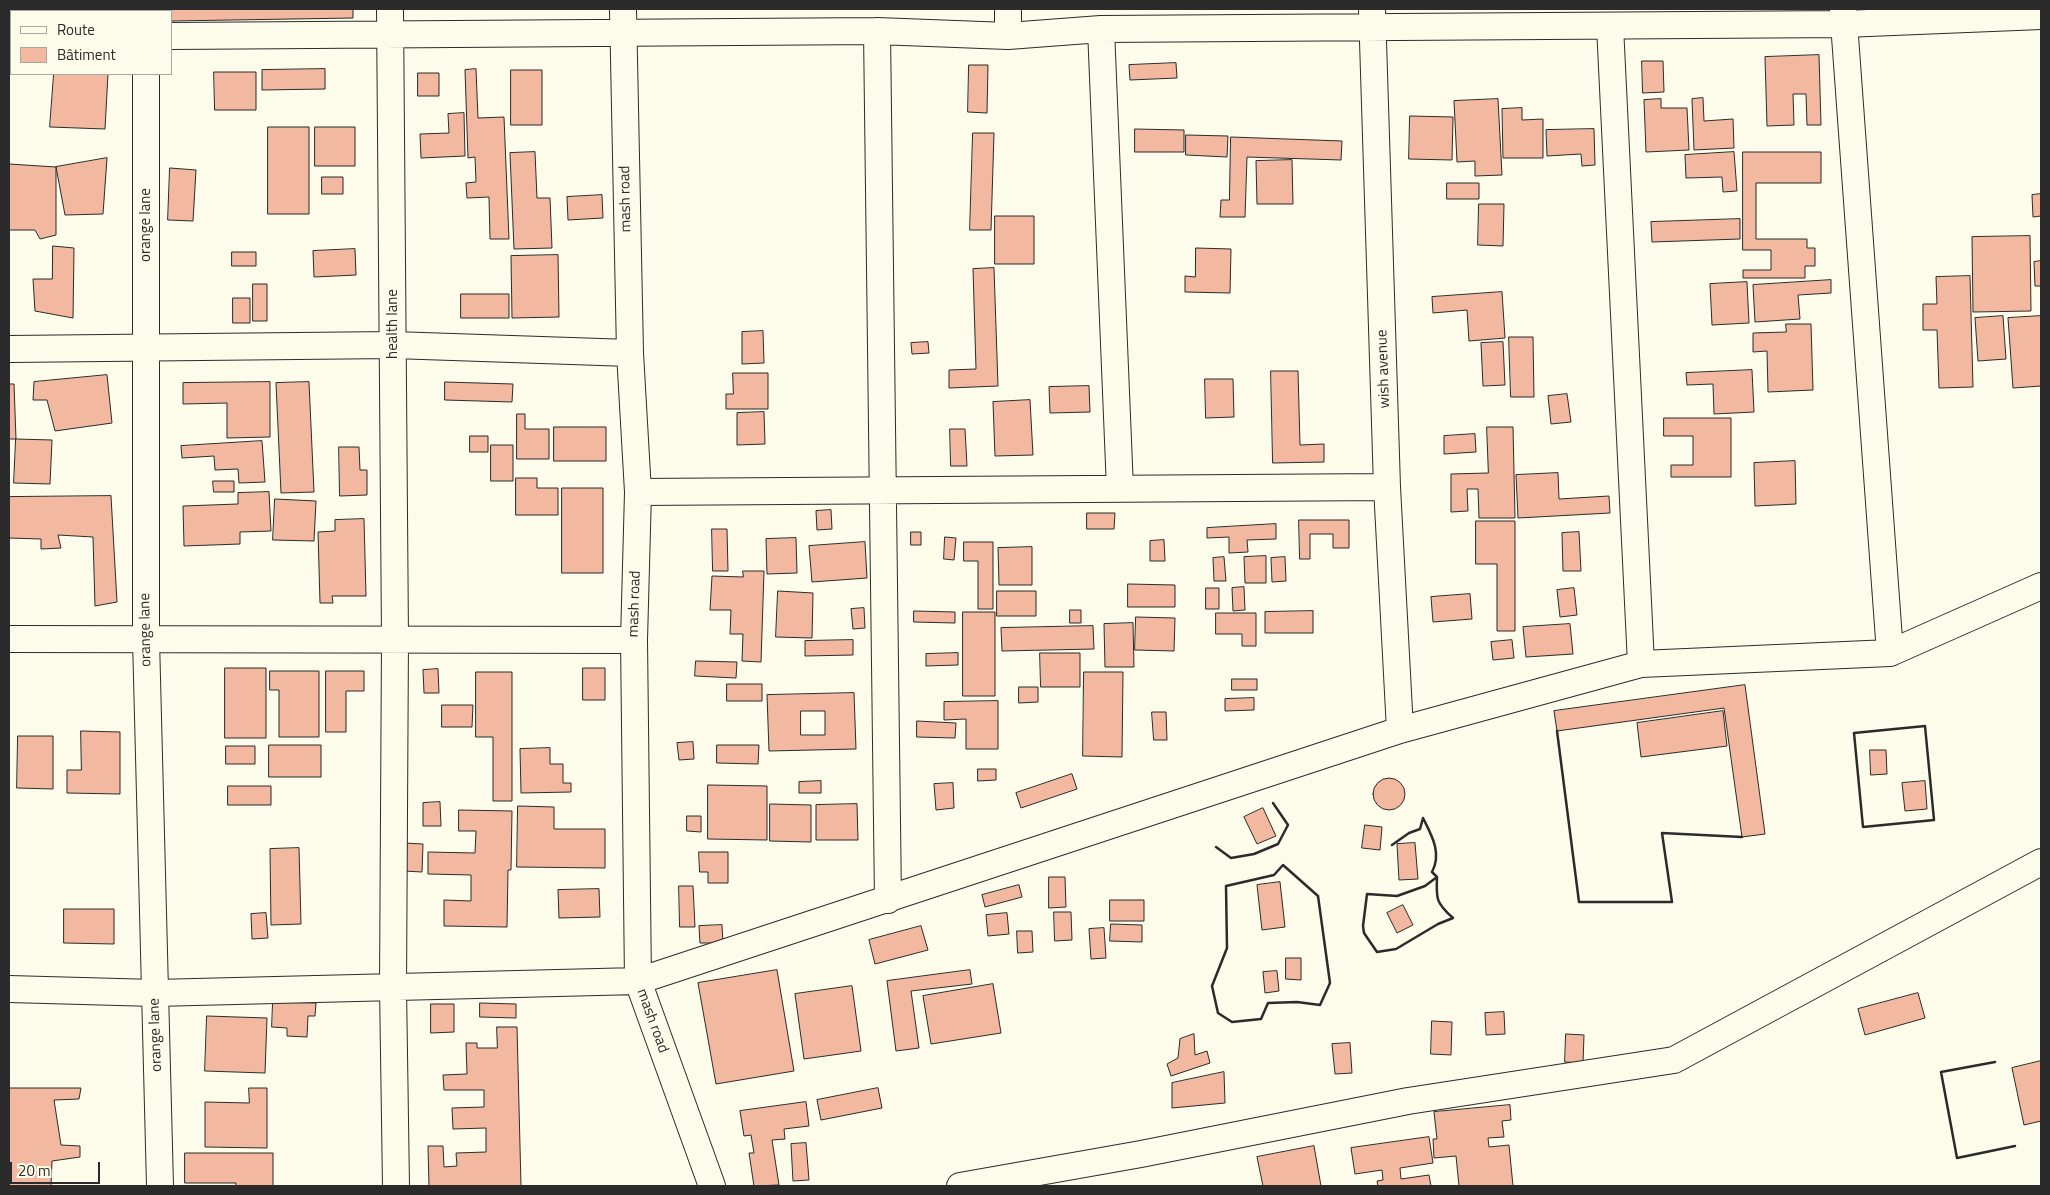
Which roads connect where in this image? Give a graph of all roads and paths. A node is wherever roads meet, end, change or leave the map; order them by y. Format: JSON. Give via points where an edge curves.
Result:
{"nodes":[{"id":1,"x":390,"y":9,"type":"edge"},
{"id":2,"x":1008,"y":9,"type":"edge"},
{"id":3,"x":1843,"y":16,"type":"edge"},
{"id":4,"x":2041,"y":16,"type":"edge"},
{"id":5,"x":1372,"y":18,"type":"edge"},
{"id":6,"x":623,"y":21,"type":"edge"},
{"id":7,"x":1610,"y":26,"type":"junction"},
{"id":8,"x":1101,"y":30,"type":"junction"},
{"id":9,"x":877,"y":31,"type":"junction"},
{"id":10,"x":390,"y":34,"type":"junction"},
{"id":11,"x":172,"y":36,"type":"edge"},
{"id":12,"x":1008,"y":36,"type":"junction"},
{"id":13,"x":146,"y":75,"type":"edge"},
{"id":14,"x":393,"y":345,"type":"junction"},
{"id":15,"x":9,"y":349,"type":"edge"},
{"id":16,"x":146,"y":349,"type":"junction"},
{"id":17,"x":630,"y":353,"type":"junction"},
{"id":18,"x":1387,"y":488,"type":"junction"},
{"id":19,"x":1120,"y":489,"type":"junction"},
{"id":20,"x":883,"y":491,"type":"junction"},
{"id":21,"x":638,"y":492,"type":"junction"},
{"id":22,"x":2041,"y":586,"type":"edge"},
{"id":23,"x":9,"y":639,"type":"edge"},
{"id":24,"x":146,"y":639,"type":"junction"},
{"id":25,"x":395,"y":640,"type":"junction"},
{"id":26,"x":634,"y":640,"type":"junction"},
{"id":27,"x":1890,"y":653,"type":"junction"},
{"id":28,"x":1642,"y":664,"type":"junction"},
{"id":29,"x":1400,"y":730,"type":"junction"},
{"id":30,"x":2041,"y":862,"type":"edge"},
{"id":31,"x":888,"y":900,"type":"junction"},
{"id":32,"x":638,"y":981,"type":"junction"},
{"id":33,"x":393,"y":987,"type":"junction"},
{"id":34,"x":9,"y":989,"type":"edge"},
{"id":35,"x":155,"y":994,"type":"junction"},
{"id":36,"x":160,"y":1186,"type":"edge"},
{"id":37,"x":396,"y":1186,"type":"edge"},
{"id":38,"x":712,"y":1186,"type":"edge"},
{"id":39,"x":960,"y":1186,"type":"edge"}],
"edges":[{"from":1,"to":10,"type":"street","name":"health lane"},
{"from":2,"to":12,"type":"street"},
{"from":3,"to":4,"type":"street"},
{"from":3,"to":7,"type":"street"},
{"from":3,"to":27,"type":"street"},
{"from":5,"to":7,"type":"street"},
{"from":5,"to":8,"type":"street"},
{"from":5,"to":18,"type":"street","name":"wish avenue"},
{"from":6,"to":9,"type":"street"},
{"from":6,"to":10,"type":"street"},
{"from":6,"to":17,"type":"street","name":"mash road"},
{"from":7,"to":28,"type":"street"},
{"from":8,"to":12,"type":"street"},
{"from":8,"to":19,"type":"street"},
{"from":9,"to":12,"type":"street"},
{"from":9,"to":20,"type":"street"},
{"from":10,"to":11,"type":"street"},
{"from":10,"to":14,"type":"street","name":"health lane"},
{"from":13,"to":16,"type":"street","name":"orange lane"},
{"from":14,"to":16,"type":"street"},
{"from":14,"to":17,"type":"street"},
{"from":14,"to":25,"type":"street","name":"health lane"},
{"from":15,"to":16,"type":"street"},
{"from":16,"to":24,"type":"street","name":"orange lane"},
{"from":17,"to":21,"type":"street","name":"mash road"},
{"from":18,"to":19,"type":"street"},
{"from":18,"to":29,"type":"street","name":"wish avenue"},
{"from":19,"to":20,"type":"street"},
{"from":20,"to":21,"type":"street"},
{"from":20,"to":31,"type":"street"},
{"from":21,"to":26,"type":"street","name":"mash road"},
{"from":22,"to":27,"type":"street"},
{"from":23,"to":24,"type":"street"},
{"from":24,"to":25,"type":"street"},
{"from":24,"to":35,"type":"street","name":"orange lane"},
{"from":25,"to":26,"type":"street"},
{"from":25,"to":33,"type":"street","name":"health lane"},
{"from":26,"to":32,"type":"street","name":"mash road"},
{"from":27,"to":28,"type":"street"},
{"from":28,"to":29,"type":"street"},
{"from":29,"to":31,"type":"street"},
{"from":30,"to":39,"type":"street","via":[[1674,1060],[1408,1101]]},
{"from":31,"to":32,"type":"street"},
{"from":32,"to":33,"type":"street"},
{"from":32,"to":38,"type":"street","name":"mash road"},
{"from":33,"to":35,"type":"street"},
{"from":33,"to":37,"type":"street","name":"health lane"},
{"from":34,"to":35,"type":"street"},
{"from":35,"to":36,"type":"street","name":"orange lane"}]}
